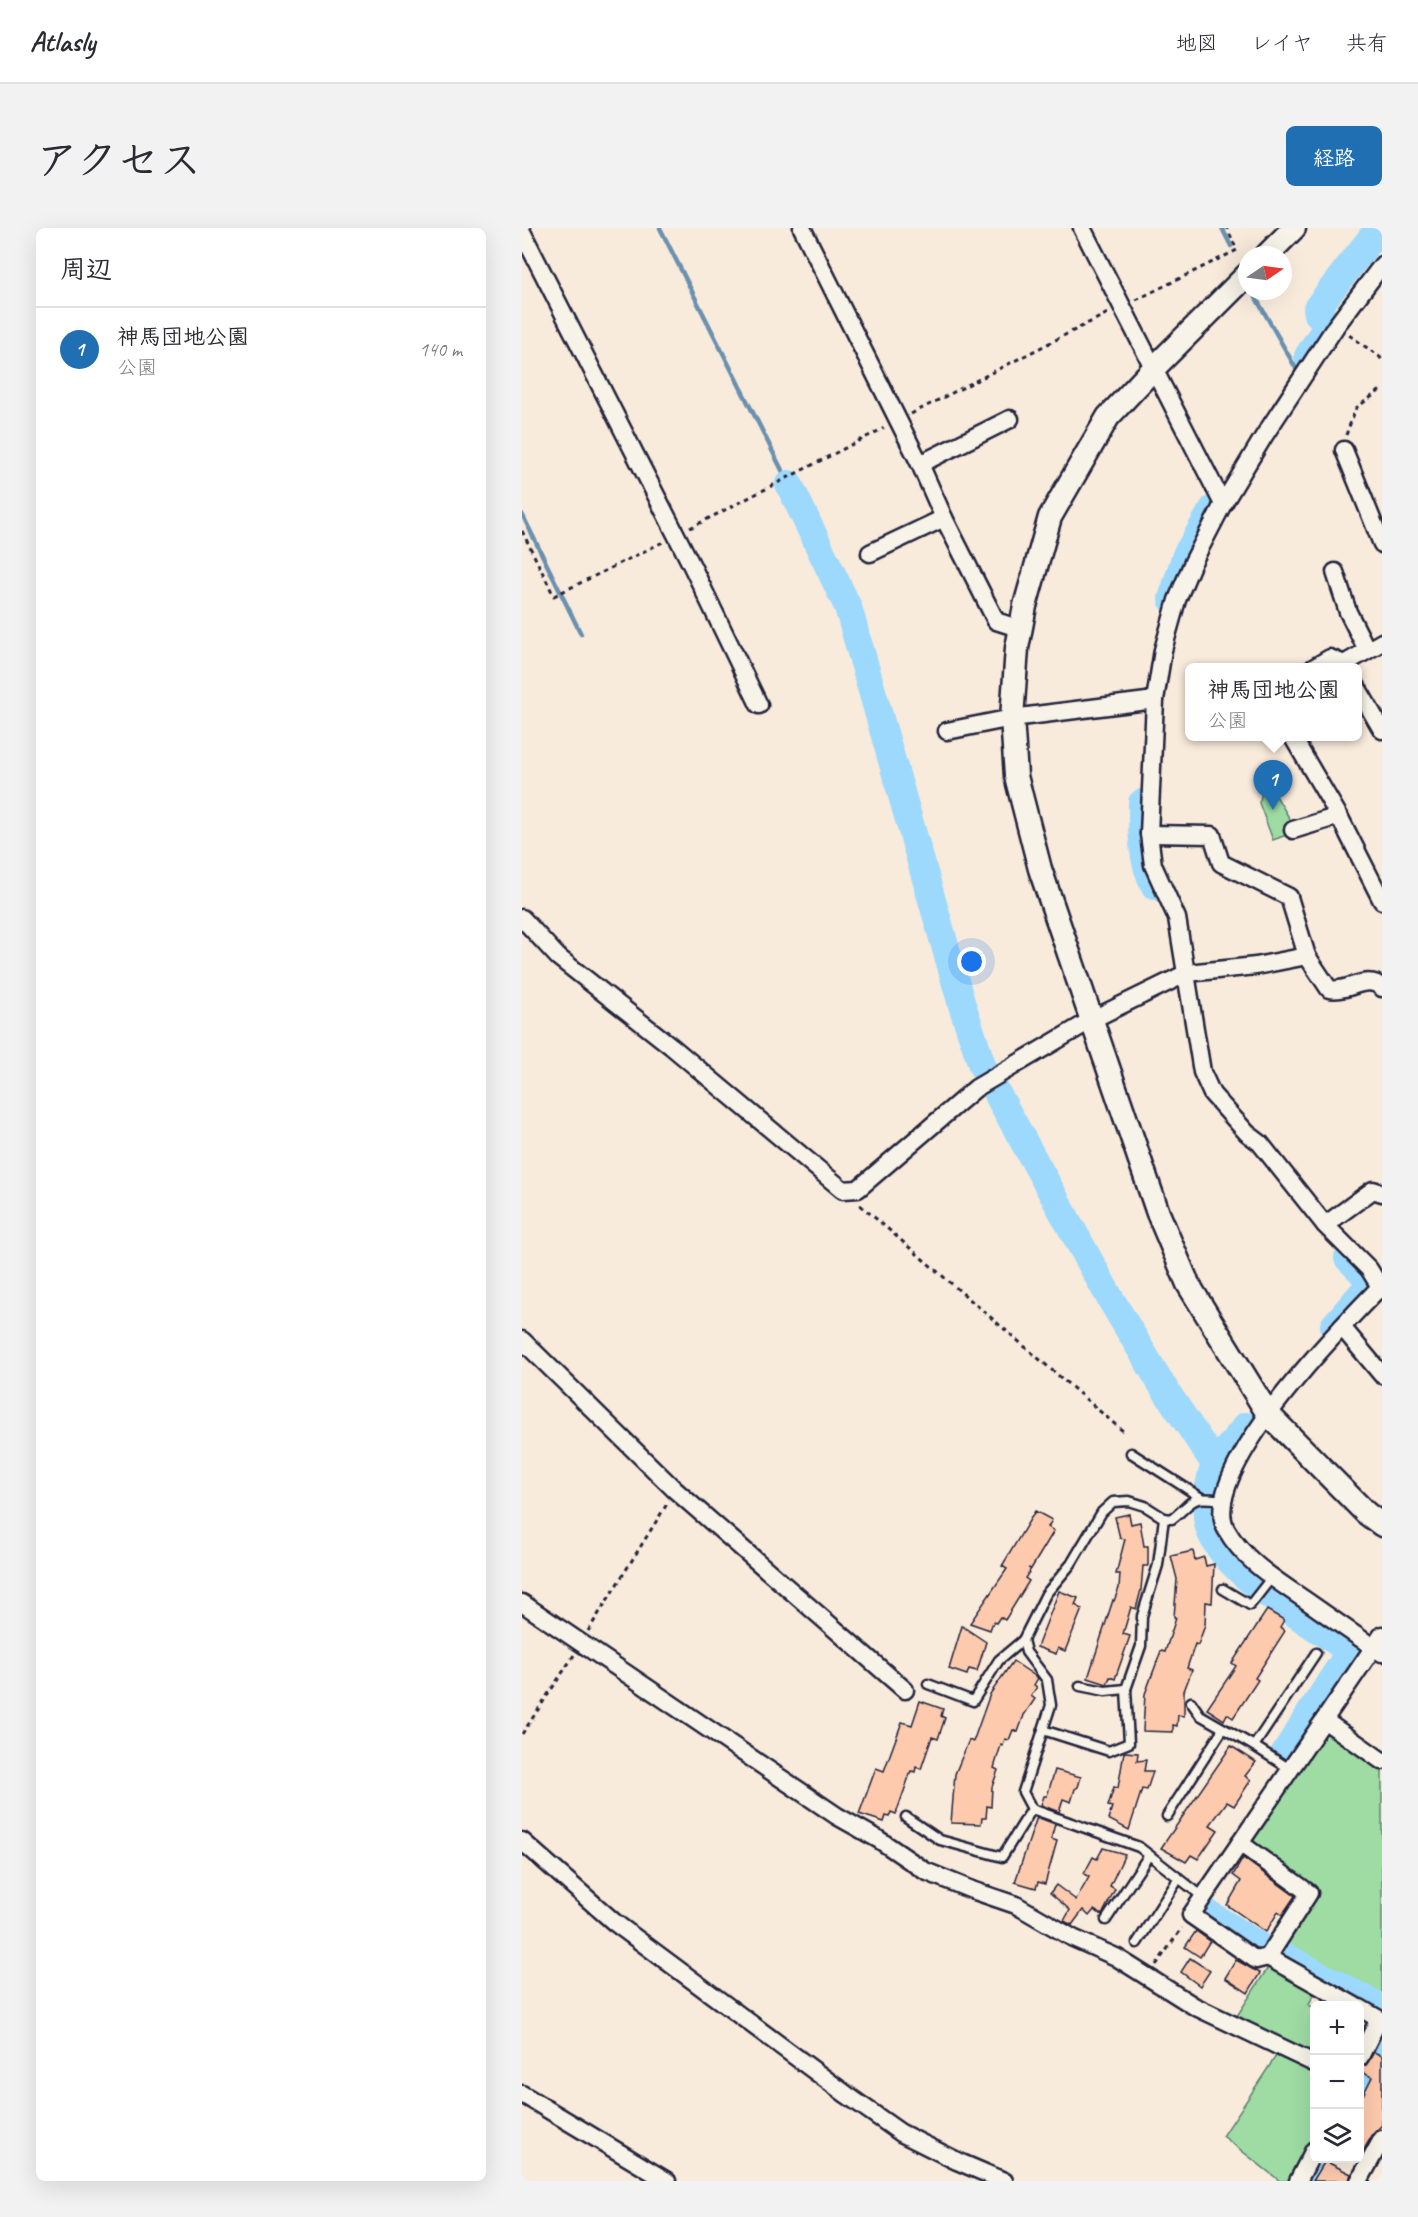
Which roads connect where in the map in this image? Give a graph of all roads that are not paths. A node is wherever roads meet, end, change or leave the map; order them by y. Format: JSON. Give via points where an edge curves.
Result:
{"nodes":[{"id":1,"x":802,"y":228,"type":"edge"},
{"id":2,"x":1082,"y":228,"type":"edge"},
{"id":3,"x":1294,"y":228,"type":"edge"},
{"id":4,"x":522,"y":232,"type":"edge"},
{"id":5,"x":1276,"y":246,"type":"edge"},
{"id":6,"x":1382,"y":265,"type":"edge"},
{"id":7,"x":1238,"y":284,"type":"edge"},
{"id":8,"x":1154,"y":368,"type":"junction"},
{"id":9,"x":1010,"y":418,"type":"dead end"},
{"id":10,"x":1344,"y":450,"type":"road end"},
{"id":11,"x":920,"y":464,"type":"junction"},
{"id":12,"x":1222,"y":504,"type":"junction"},
{"id":13,"x":944,"y":518,"type":"junction"},
{"id":14,"x":1382,"y":544,"type":"edge"},
{"id":15,"x":870,"y":554,"type":"dead end"},
{"id":16,"x":1335,"y":572,"type":"dead end"},
{"id":17,"x":1021,"y":629,"type":"junction"},
{"id":18,"x":1375,"y":646,"type":"edge"},
{"id":19,"x":1322,"y":663,"type":"edge"},
{"id":20,"x":1339,"y":663,"type":"edge"},
{"id":21,"x":1350,"y":663,"type":"edge"},
{"id":22,"x":1362,"y":696,"type":"edge"},
{"id":23,"x":1155,"y":700,"type":"junction"},
{"id":24,"x":759,"y":705,"type":"dead end"},
{"id":25,"x":1012,"y":718,"type":"junction"},
{"id":26,"x":1382,"y":730,"type":"edge"},
{"id":27,"x":947,"y":731,"type":"dead end"},
{"id":28,"x":1295,"y":741,"type":"edge"},
{"id":29,"x":1339,"y":816,"type":"junction"},
{"id":30,"x":1293,"y":830,"type":"dead end"},
{"id":31,"x":1149,"y":834,"type":"junction"},
{"id":32,"x":1382,"y":901,"type":"edge"},
{"id":33,"x":522,"y":918,"type":"edge"},
{"id":34,"x":1307,"y":956,"type":"junction"},
{"id":35,"x":1186,"y":973,"type":"junction"},
{"id":36,"x":1382,"y":988,"type":"edge"},
{"id":37,"x":1093,"y":1019,"type":"junction"},
{"id":38,"x":1382,"y":1193,"type":"edge"},
{"id":39,"x":1325,"y":1225,"type":"junction"},
{"id":40,"x":1381,"y":1289,"type":"edge"},
{"id":41,"x":1342,"y":1327,"type":"junction"},
{"id":42,"x":522,"y":1340,"type":"edge"},
{"id":43,"x":1382,"y":1375,"type":"edge"},
{"id":44,"x":1268,"y":1414,"type":"junction"},
{"id":45,"x":1131,"y":1453,"type":"dead end"},
{"id":46,"x":1202,"y":1497,"type":"junction"},
{"id":47,"x":1220,"y":1500,"type":"junction"},
{"id":48,"x":1164,"y":1518,"type":"junction"},
{"id":49,"x":1382,"y":1525,"type":"edge"},
{"id":50,"x":1270,"y":1580,"type":"junction"},
{"id":51,"x":1223,"y":1589,"type":"dead end"},
{"id":52,"x":522,"y":1603,"type":"edge"},
{"id":53,"x":1023,"y":1640,"type":"junction"},
{"id":54,"x":1379,"y":1645,"type":"edge"},
{"id":55,"x":1316,"y":1653,"type":"dead end"},
{"id":56,"x":928,"y":1684,"type":"dead end"},
{"id":57,"x":1080,"y":1686,"type":"dead end"},
{"id":58,"x":1126,"y":1689,"type":"junction"},
{"id":59,"x":905,"y":1690,"type":"dead end"},
{"id":60,"x":1191,"y":1701,"type":"dead end"},
{"id":61,"x":1324,"y":1720,"type":"junction"},
{"id":62,"x":1223,"y":1729,"type":"junction"},
{"id":63,"x":1043,"y":1730,"type":"junction"},
{"id":64,"x":1254,"y":1746,"type":"junction"},
{"id":65,"x":1382,"y":1761,"type":"edge"},
{"id":66,"x":1290,"y":1769,"type":"junction"},
{"id":67,"x":1032,"y":1809,"type":"junction"},
{"id":68,"x":1167,"y":1816,"type":"dead end"},
{"id":69,"x":906,"y":1817,"type":"dead end"},
{"id":70,"x":522,"y":1841,"type":"edge"},
{"id":71,"x":1240,"y":1843,"type":"junction"},
{"id":72,"x":1149,"y":1855,"type":"junction"},
{"id":73,"x":1179,"y":1878,"type":"junction"},
{"id":74,"x":1203,"y":1897,"type":"junction"},
{"id":75,"x":1106,"y":1920,"type":"dead end"},
{"id":76,"x":1137,"y":1943,"type":"dead end"},
{"id":77,"x":1268,"y":1957,"type":"junction"},
{"id":78,"x":1346,"y":2001,"type":"edge"},
{"id":79,"x":1364,"y":2011,"type":"edge"},
{"id":80,"x":1364,"y":2048,"type":"edge"},
{"id":81,"x":1310,"y":2061,"type":"edge"},
{"id":82,"x":522,"y":2094,"type":"edge"},
{"id":83,"x":1382,"y":2139,"type":"edge"},
{"id":84,"x":1310,"y":2158,"type":"edge"},
{"id":85,"x":667,"y":2181,"type":"edge"},
{"id":86,"x":1004,"y":2181,"type":"edge"},
{"id":87,"x":1298,"y":2181,"type":"edge"},
{"id":88,"x":1359,"y":2181,"type":"edge"}],
"edges":[{"from":1,"to":11,"type":"street"},
{"from":2,"to":8,"type":"street"},
{"from":3,"to":5,"type":"street"},
{"from":4,"to":24,"type":"street"},
{"from":6,"to":12,"type":"street","via":[[1336,326]]},
{"from":7,"to":8,"type":"street"},
{"from":8,"to":12,"type":"street"},
{"from":8,"to":17,"type":"street","via":[[1108,417],[1050,517]]},
{"from":9,"to":11,"type":"street"},
{"from":10,"to":14,"type":"street"},
{"from":11,"to":13,"type":"street"},
{"from":12,"to":23,"type":"street","via":[[1177,600]]},
{"from":13,"to":15,"type":"street"},
{"from":13,"to":17,"type":"street","via":[[996,621]]},
{"from":16,"to":18,"type":"street","via":[[1348,612]]},
{"from":17,"to":25,"type":"street"},
{"from":18,"to":21,"type":"street"},
{"from":19,"to":20,"type":"street","via":[[1330,658]]},
{"from":22,"to":26,"type":"street"},
{"from":23,"to":25,"type":"street"},
{"from":23,"to":31,"type":"street"},
{"from":25,"to":27,"type":"street"},
{"from":25,"to":37,"type":"street","via":[[1016,776],[1031,836]]},
{"from":28,"to":29,"type":"street"},
{"from":29,"to":30,"type":"street"},
{"from":29,"to":32,"type":"street"},
{"from":31,"to":34,"type":"street","via":[[1212,835],[1221,863],[1289,897]]},
{"from":31,"to":35,"type":"street","via":[[1153,865],[1177,918]]},
{"from":33,"to":37,"type":"street","via":[[558,957],[843,1190],[858,1189],[976,1088]]},
{"from":34,"to":35,"type":"street"},
{"from":34,"to":36,"type":"street","via":[[1329,989],[1337,991],[1371,981]]},
{"from":35,"to":37,"type":"street"},
{"from":35,"to":39,"type":"street","via":[[1202,1072],[1212,1094],[1260,1143]]},
{"from":37,"to":44,"type":"street","via":[[1158,1213],[1188,1284]]},
{"from":38,"to":39,"type":"street","via":[[1373,1190]]},
{"from":39,"to":40,"type":"street","via":[[1369,1269]]},
{"from":40,"to":41,"type":"street"},
{"from":41,"to":43,"type":"street"},
{"from":41,"to":44,"type":"street"},
{"from":42,"to":59,"type":"street","via":[[675,1490]]},
{"from":44,"to":47,"type":"street","via":[[1237,1461]]},
{"from":44,"to":49,"type":"street"},
{"from":45,"to":46,"type":"lane"},
{"from":46,"to":47,"type":"lane"},
{"from":46,"to":48,"type":"lane","via":[[1190,1502],[1172,1519]]},
{"from":47,"to":50,"type":"street","via":[[1225,1526]]},
{"from":48,"to":53,"type":"lane","via":[[1145,1506],[1113,1502],[1102,1512],[1071,1564],[1046,1594]]},
{"from":48,"to":58,"type":"lane","via":[[1158,1565],[1142,1616],[1141,1646]]},
{"from":50,"to":51,"type":"lane","via":[[1250,1605]]},
{"from":50,"to":54,"type":"street"},
{"from":52,"to":81,"type":"street","via":[[924,1871],[1016,1905],[1116,1957],[1194,2006]]},
{"from":53,"to":56,"type":"lane","via":[[999,1660],[973,1701]]},
{"from":53,"to":63,"type":"lane","via":[[1026,1652],[1047,1680],[1051,1705]]},
{"from":54,"to":61,"type":"street"},
{"from":55,"to":64,"type":"lane"},
{"from":57,"to":58,"type":"lane","via":[[1105,1691]]},
{"from":58,"to":63,"type":"lane","via":[[1129,1743],[1109,1750]]},
{"from":60,"to":62,"type":"lane","via":[[1200,1715]]},
{"from":61,"to":65,"type":"street"},
{"from":61,"to":66,"type":"street"},
{"from":62,"to":64,"type":"lane"},
{"from":62,"to":68,"type":"lane"},
{"from":63,"to":67,"type":"lane","via":[[1023,1791]]},
{"from":64,"to":66,"type":"lane"},
{"from":66,"to":71,"type":"street"},
{"from":67,"to":69,"type":"lane","via":[[1002,1857],[940,1840]]},
{"from":67,"to":72,"type":"lane","via":[[1139,1847]]},
{"from":70,"to":86,"type":"street","via":[[614,1922],[847,2095],[901,2133]]},
{"from":71,"to":74,"type":"street"},
{"from":71,"to":77,"type":"street","via":[[1309,1893]]},
{"from":72,"to":73,"type":"lane"},
{"from":72,"to":75,"type":"lane"},
{"from":73,"to":74,"type":"lane"},
{"from":73,"to":76,"type":"lane"},
{"from":74,"to":77,"type":"street","via":[[1191,1915],[1256,1960]]},
{"from":77,"to":78,"type":"street"},
{"from":79,"to":80,"type":"street","via":[[1379,2019]]},
{"from":82,"to":85,"type":"street"},
{"from":83,"to":88,"type":"street"},
{"from":84,"to":87,"type":"street"}]}
